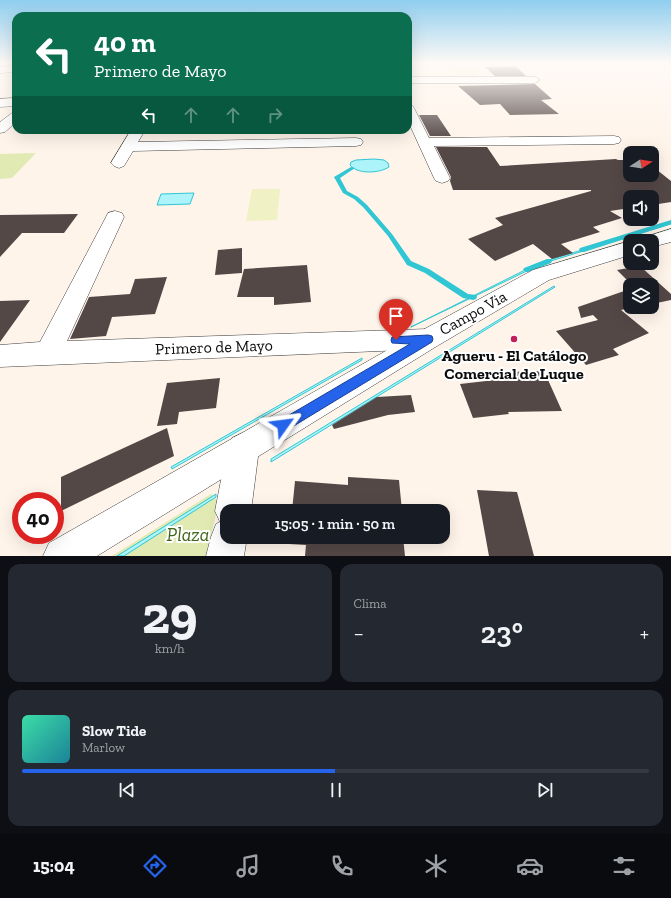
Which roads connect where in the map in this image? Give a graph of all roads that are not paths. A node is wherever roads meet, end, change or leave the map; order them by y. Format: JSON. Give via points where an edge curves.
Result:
{"nodes":[{"id":1,"x":12,"y":102,"type":"edge"},
{"id":2,"x":0,"y":103,"type":"edge"},
{"id":3,"x":412,"y":116,"type":"edge"},
{"id":4,"x":12,"y":119,"type":"edge"},
{"id":5,"x":0,"y":129,"type":"edge"},
{"id":6,"x":136,"y":134,"type":"edge"},
{"id":7,"x":614,"y":140,"type":"dead end"},
{"id":8,"x":356,"y":142,"type":"dead end"},
{"id":9,"x":424,"y":142,"type":"junction"},
{"id":10,"x":128,"y":147,"type":"junction"},
{"id":11,"x":119,"y":163,"type":"dead end"},
{"id":12,"x":442,"y":178,"type":"dead end"},
{"id":13,"x":115,"y":217,"type":"dead end"},
{"id":14,"x":671,"y":235,"type":"edge"},
{"id":15,"x":659,"y":239,"type":"edge"},
{"id":16,"x":623,"y":250,"type":"edge"},
{"id":17,"x":428,"y":339,"type":"junction"},
{"id":18,"x":48,"y":353,"type":"junction"},
{"id":19,"x":0,"y":356,"type":"edge"},
{"id":20,"x":244,"y":449,"type":"junction"},
{"id":21,"x":234,"y":504,"type":"edge"},
{"id":22,"x":228,"y":544,"type":"edge"},
{"id":23,"x":62,"y":556,"type":"edge"},
{"id":24,"x":225,"y":556,"type":"edge"}],
"edges":[{"from":1,"to":2,"type":"street"},
{"from":3,"to":9,"type":"street"},
{"from":4,"to":5,"type":"street"},
{"from":6,"to":10,"type":"street"},
{"from":7,"to":9,"type":"street"},
{"from":8,"to":10,"type":"street"},
{"from":9,"to":12,"type":"street"},
{"from":10,"to":11,"type":"street"},
{"from":13,"to":18,"type":"street"},
{"from":14,"to":15,"type":"street"},
{"from":16,"to":17,"type":"street","name":"Campo Via","via":[[541,275]]},
{"from":17,"to":18,"type":"street","name":"Primero de Mayo"},
{"from":17,"to":20,"type":"street","name":"Campo Via"},
{"from":18,"to":19,"type":"street","name":"Primero de Mayo"},
{"from":20,"to":21,"type":"street"},
{"from":20,"to":23,"type":"street","name":"Campo Via"},
{"from":22,"to":24,"type":"street"}]}
